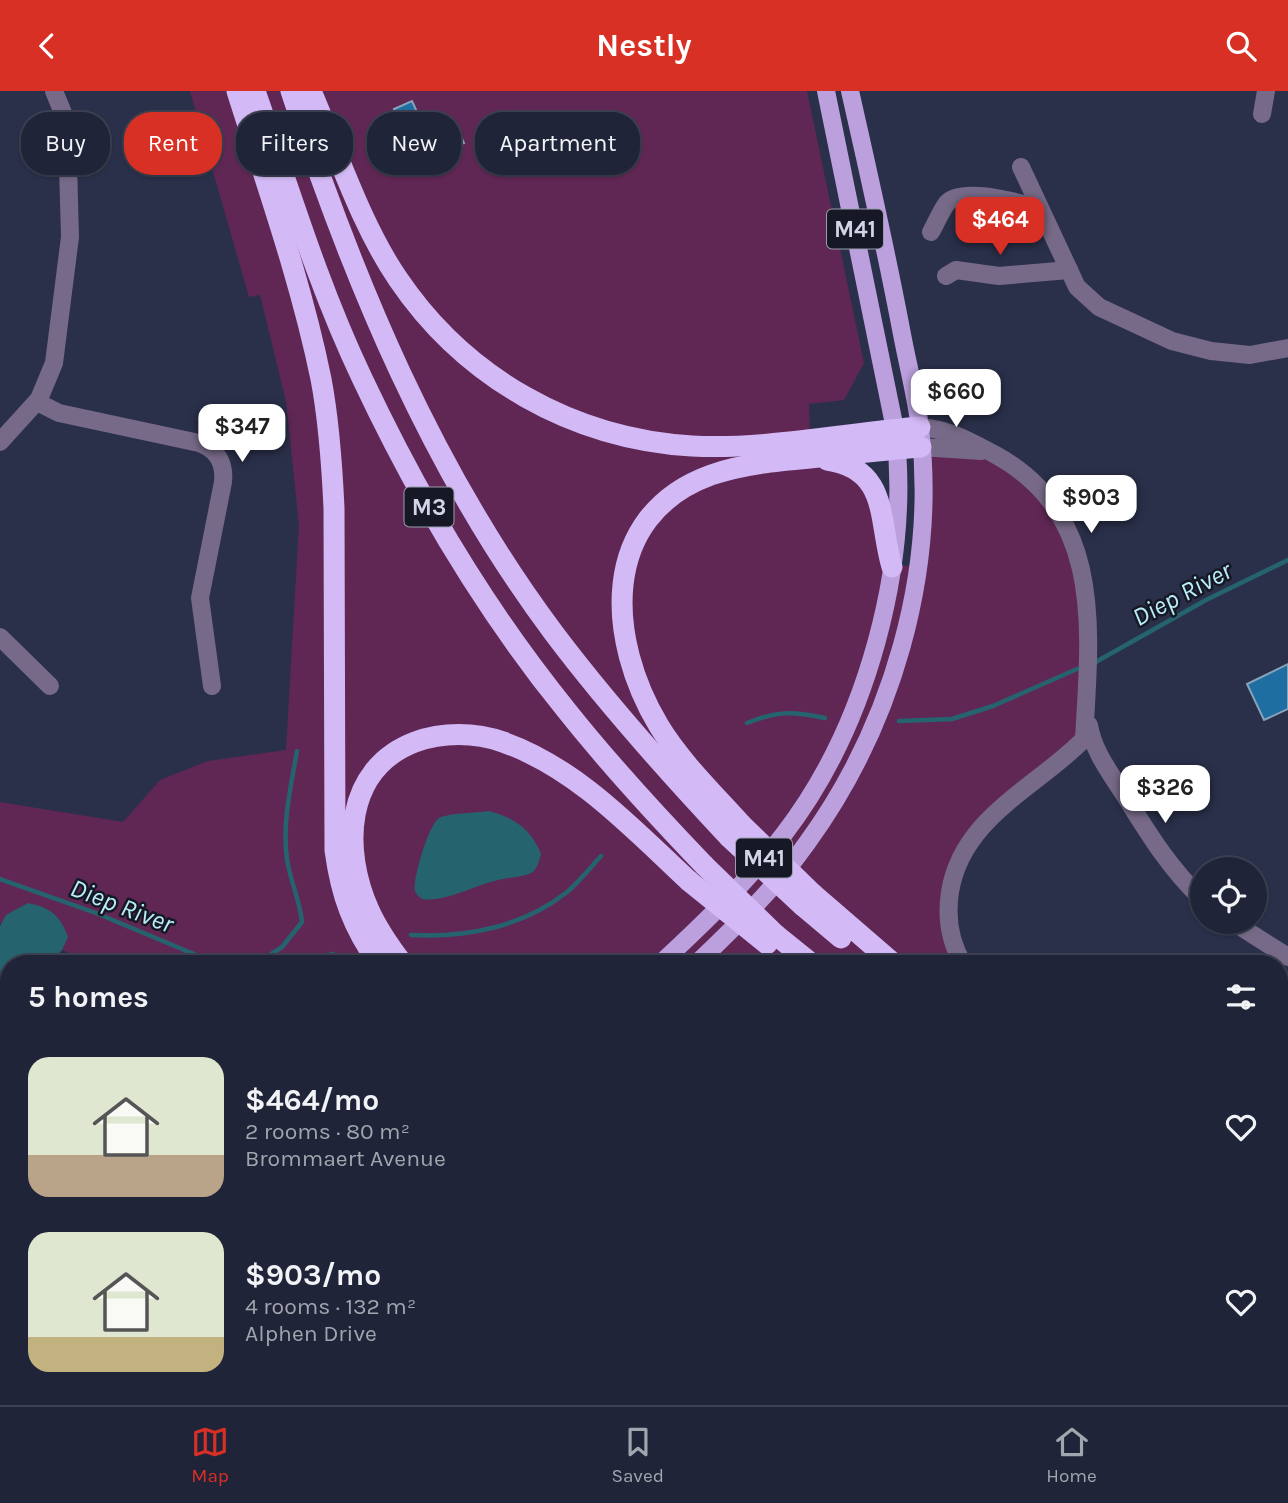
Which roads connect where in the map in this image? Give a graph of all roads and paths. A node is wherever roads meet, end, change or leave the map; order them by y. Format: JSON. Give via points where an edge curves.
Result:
{"nodes":[{"id":1,"x":54,"y":91,"type":"edge"},
{"id":2,"x":237,"y":91,"type":"edge"},
{"id":3,"x":255,"y":91,"type":"edge"},
{"id":4,"x":291,"y":91,"type":"edge"},
{"id":5,"x":311,"y":91,"type":"edge"},
{"id":6,"x":826,"y":91,"type":"edge"},
{"id":7,"x":850,"y":91,"type":"edge"},
{"id":8,"x":1266,"y":91,"type":"edge"},
{"id":9,"x":1262,"y":114,"type":"dead end"},
{"id":10,"x":1021,"y":167,"type":"dead end"},
{"id":11,"x":1039,"y":208,"type":"junction"},
{"id":12,"x":931,"y":232,"type":"dead end"},
{"id":13,"x":1069,"y":270,"type":"junction"},
{"id":14,"x":946,"y":276,"type":"dead end"},
{"id":15,"x":1288,"y":348,"type":"edge"},
{"id":16,"x":37,"y":402,"type":"junction"},
{"id":17,"x":920,"y":437,"type":"junction"},
{"id":18,"x":896,"y":439,"type":"junction"},
{"id":19,"x":0,"y":442,"type":"edge"},
{"id":20,"x":811,"y":458,"type":"junction"},
{"id":21,"x":892,"y":567,"type":"junction"},
{"id":22,"x":0,"y":637,"type":"edge"},
{"id":23,"x":50,"y":686,"type":"dead end"},
{"id":24,"x":212,"y":686,"type":"dead end"},
{"id":25,"x":1085,"y":746,"type":"junction"},
{"id":26,"x":735,"y":831,"type":"junction"},
{"id":27,"x":696,"y":873,"type":"junction"},
{"id":28,"x":1190,"y":885,"type":"edge"},
{"id":29,"x":808,"y":900,"type":"junction"},
{"id":30,"x":1252,"y":934,"type":"edge"},
{"id":31,"x":772,"y":940,"type":"junction"},
{"id":32,"x":373,"y":955,"type":"edge"},
{"id":33,"x":397,"y":955,"type":"edge"},
{"id":34,"x":669,"y":955,"type":"edge"},
{"id":35,"x":705,"y":955,"type":"edge"},
{"id":36,"x":786,"y":955,"type":"edge"},
{"id":37,"x":797,"y":955,"type":"edge"},
{"id":38,"x":863,"y":955,"type":"edge"},
{"id":39,"x":882,"y":955,"type":"edge"},
{"id":40,"x":959,"y":955,"type":"edge"},
{"id":41,"x":1285,"y":955,"type":"edge"}],
"edges":[{"from":1,"to":16,"type":"street","via":[[67,128],[70,237],[54,363]]},
{"from":2,"to":32,"type":"highway","via":[[308,321],[321,382],[334,507],[335,851],[340,885]]},
{"from":3,"to":27,"type":"highway","number":"M3","via":[[333,312],[417,485],[471,577],[557,699]]},
{"from":4,"to":26,"type":"highway","number":"M3","via":[[368,303],[424,422],[470,504],[552,631],[664,767]]},
{"from":5,"to":18,"type":"highway","via":[[370,230],[397,278],[471,362],[517,393],[556,414],[646,441],[693,446]]},
{"from":6,"to":18,"type":"main road","number":"M41"},
{"from":7,"to":17,"type":"main road","number":"M41"},
{"from":8,"to":9,"type":"street"},
{"from":10,"to":11,"type":"street"},
{"from":11,"to":12,"type":"street","via":[[992,197],[956,198],[947,204]]},
{"from":11,"to":13,"type":"street"},
{"from":13,"to":14,"type":"street","via":[[999,276],[956,270]]},
{"from":13,"to":15,"type":"street","via":[[1077,286],[1099,307],[1172,341],[1232,355]]},
{"from":16,"to":19,"type":"street"},
{"from":16,"to":24,"type":"street","via":[[59,412],[199,443],[218,456],[223,482],[200,599]]},
{"from":17,"to":18,"type":"highway"},
{"from":17,"to":25,"type":"street","via":[[988,452],[1043,489],[1060,513],[1071,535],[1086,604]]},
{"from":17,"to":35,"type":"main road","number":"M41","via":[[922,525],[910,612],[896,665],[866,743],[805,846],[764,897]]},
{"from":18,"to":20,"type":"highway"},
{"from":18,"to":21,"type":"main road","number":"M41"},
{"from":20,"to":21,"type":"highway","via":[[845,464],[870,482],[884,515]]},
{"from":20,"to":26,"type":"highway","via":[[757,463],[712,475],[674,493],[643,524],[625,562],[621,599],[625,636],[645,699],[659,726]]},
{"from":21,"to":34,"type":"main road","number":"M41","via":[[878,642],[844,733],[817,784],[746,880]]},
{"from":22,"to":23,"type":"street"},
{"from":25,"to":28,"type":"street","via":[[1108,769],[1156,847]]},
{"from":25,"to":40,"type":"street","via":[[984,823],[965,849],[952,881],[948,908],[951,936]]},
{"from":26,"to":29,"type":"highway","bridge":true},
{"from":27,"to":31,"type":"highway","bridge":true},
{"from":27,"to":33,"type":"highway","via":[[539,757],[483,737],[425,738],[391,755],[371,775],[359,795],[353,824],[358,878],[369,910]]},
{"from":29,"to":38,"type":"highway"},
{"from":29,"to":39,"type":"highway"},
{"from":30,"to":41,"type":"street"},
{"from":31,"to":36,"type":"highway"},
{"from":31,"to":37,"type":"highway"}]}
